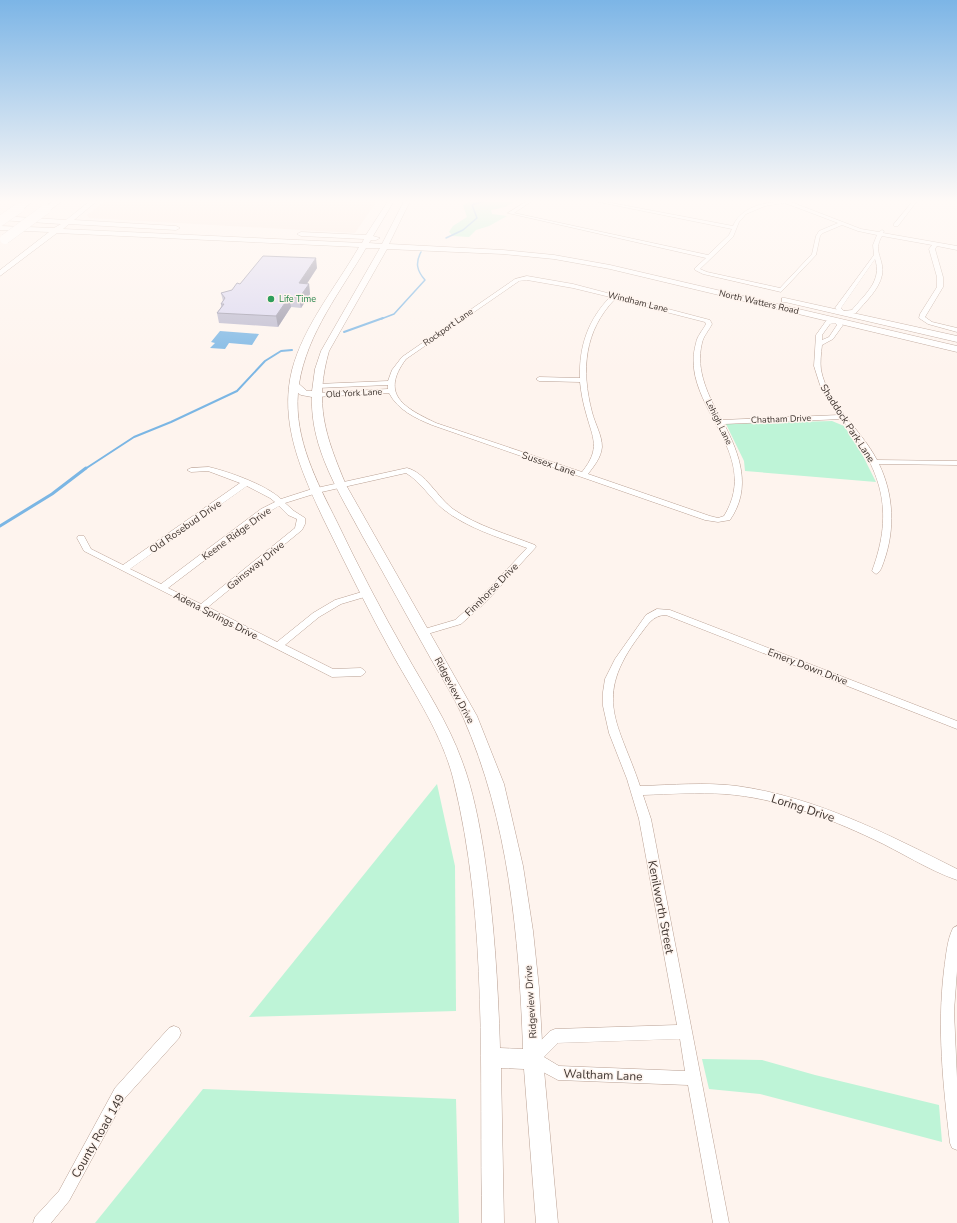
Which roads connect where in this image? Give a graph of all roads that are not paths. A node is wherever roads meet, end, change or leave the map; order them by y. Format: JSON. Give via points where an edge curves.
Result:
{"nodes":[{"id":1,"x":21,"y":258,"type":"edge"},
{"id":2,"x":358,"y":258,"type":"edge"},
{"id":3,"x":377,"y":258,"type":"edge"},
{"id":4,"x":555,"y":258,"type":"edge"},
{"id":5,"x":606,"y":258,"type":"edge"},
{"id":6,"x":708,"y":258,"type":"edge"},
{"id":7,"x":810,"y":258,"type":"edge"},
{"id":8,"x":874,"y":258,"type":"edge"},
{"id":9,"x":876,"y":258,"type":"edge"},
{"id":10,"x":935,"y":258,"type":"edge"},
{"id":11,"x":0,"y":274,"type":"edge"},
{"id":12,"x":520,"y":278,"type":"joint"},
{"id":13,"x":615,"y":296,"type":"junction"},
{"id":14,"x":842,"y":313,"type":"junction"},
{"id":15,"x":708,"y":321,"type":"joint"},
{"id":16,"x":836,"y":321,"type":"junction"},
{"id":17,"x":957,"y":330,"type":"edge"},
{"id":18,"x":320,"y":336,"type":"junction"},
{"id":19,"x":957,"y":339,"type":"edge"},
{"id":20,"x":820,"y":344,"type":"junction"},
{"id":21,"x":957,"y":349,"type":"edge"},
{"id":22,"x":538,"y":379,"type":"dead end"},
{"id":23,"x":582,"y":380,"type":"junction"},
{"id":24,"x":293,"y":384,"type":"junction"},
{"id":25,"x":390,"y":387,"type":"junction"},
{"id":26,"x":317,"y":391,"type":"junction"},
{"id":27,"x":844,"y":417,"type":"junction"},
{"id":28,"x":718,"y":422,"type":"junction"},
{"id":29,"x":874,"y":462,"type":"junction"},
{"id":30,"x":957,"y":463,"type":"edge"},
{"id":31,"x":191,"y":470,"type":"dead end"},
{"id":32,"x":584,"y":475,"type":"junction"},
{"id":33,"x":246,"y":483,"type":"junction"},
{"id":34,"x":340,"y":485,"type":"junction"},
{"id":35,"x":315,"y":490,"type":"junction"},
{"id":36,"x":280,"y":502,"type":"junction"},
{"id":37,"x":721,"y":519,"type":"joint"},
{"id":38,"x":81,"y":538,"type":"dead end"},
{"id":39,"x":532,"y":547,"type":"joint"},
{"id":40,"x":124,"y":569,"type":"junction"},
{"id":41,"x":876,"y":571,"type":"dead end"},
{"id":42,"x":162,"y":588,"type":"junction"},
{"id":43,"x":365,"y":594,"type":"junction"},
{"id":44,"x":202,"y":607,"type":"junction"},
{"id":45,"x":659,"y":612,"type":"joint"},
{"id":46,"x":424,"y":632,"type":"junction"},
{"id":47,"x":278,"y":646,"type":"junction"},
{"id":48,"x":361,"y":672,"type":"dead end"},
{"id":49,"x":957,"y":724,"type":"edge"},
{"id":50,"x":637,"y":791,"type":"junction"},
{"id":51,"x":957,"y":875,"type":"edge"},
{"id":52,"x":957,"y":932,"type":"edge"},
{"id":53,"x":684,"y":1032,"type":"junction"},
{"id":54,"x":174,"y":1033,"type":"dead end"},
{"id":55,"x":490,"y":1058,"type":"junction"},
{"id":56,"x":534,"y":1059,"type":"junction"},
{"id":57,"x":693,"y":1078,"type":"junction"},
{"id":58,"x":957,"y":1143,"type":"edge"},
{"id":59,"x":41,"y":1223,"type":"edge"},
{"id":60,"x":494,"y":1223,"type":"edge"},
{"id":61,"x":547,"y":1223,"type":"edge"},
{"id":62,"x":721,"y":1223,"type":"edge"}],
"edges":[{"from":1,"to":11,"type":"main road"},
{"from":2,"to":18,"type":"main road","name":"Ridgeview Drive"},
{"from":3,"to":18,"type":"main road","name":"Ridgeview Drive"},
{"from":4,"to":16,"type":"main road","name":"North Watters Road"},
{"from":5,"to":14,"type":"main road","name":"North Watters Road"},
{"from":6,"to":7,"type":"street","via":[[699,270],[781,290]]},
{"from":8,"to":14,"type":"street","via":[[838,308]]},
{"from":9,"to":14,"type":"street","via":[[880,266],[878,278],[854,312]]},
{"from":10,"to":17,"type":"street","via":[[940,287],[922,318],[930,323]]},
{"from":12,"to":13,"type":"street","name":"Windham Lane"},
{"from":12,"to":25,"type":"street","name":"Rockport Lane","via":[[404,358],[394,370]]},
{"from":13,"to":15,"type":"street","name":"Windham Lane"},
{"from":13,"to":23,"type":"street","via":[[599,315],[586,340],[581,365]]},
{"from":14,"to":16,"type":"main road"},
{"from":14,"to":19,"type":"main road","name":"North Watters Road"},
{"from":15,"to":28,"type":"street","name":"Lehigh Lane","via":[[709,324],[700,340],[696,360],[701,385]]},
{"from":16,"to":20,"type":"street","name":"Shaddock Park Lane","via":[[828,322],[822,330],[819,335]]},
{"from":16,"to":20,"type":"street","via":[[840,324],[831,338]]},
{"from":16,"to":21,"type":"main road","name":"North Watters Road"},
{"from":18,"to":24,"type":"main road","name":"Ridgeview Drive","via":[[299,362]]},
{"from":18,"to":26,"type":"main road","name":"Ridgeview Drive","via":[[321,363]]},
{"from":20,"to":27,"type":"street","name":"Shaddock Park Lane","via":[[818,372],[824,388]]},
{"from":22,"to":23,"type":"street"},
{"from":23,"to":32,"type":"street","via":[[588,412],[598,441],[598,449]]},
{"from":24,"to":26,"type":"main road","via":[[304,394]]},
{"from":24,"to":35,"type":"main road","name":"Ridgeview Drive","via":[[294,431]]},
{"from":25,"to":26,"type":"street","name":"Old York Lane"},
{"from":25,"to":32,"type":"street","name":"Sussex Lane","via":[[397,402],[423,419]]},
{"from":26,"to":34,"type":"main road","name":"Ridgeview Drive","via":[[316,409],[325,449]]},
{"from":27,"to":28,"type":"street","name":"Chatham Drive"},
{"from":27,"to":29,"type":"street","name":"Shaddock Park Lane"},
{"from":28,"to":37,"type":"street","name":"Lehigh Lane","via":[[736,458],[739,478],[738,490],[729,515]]},
{"from":29,"to":30,"type":"street"},
{"from":29,"to":41,"type":"street","name":"Shaddock Park Lane","via":[[881,479],[888,512],[885,547]]},
{"from":31,"to":33,"type":"street","via":[[209,469]]},
{"from":32,"to":37,"type":"street","name":"Sussex Lane","via":[[708,518]]},
{"from":33,"to":36,"type":"street"},
{"from":33,"to":40,"type":"street","name":"Old Rosebud Drive"},
{"from":34,"to":35,"type":"street","name":"Keene Ridge Drive"},
{"from":34,"to":39,"type":"street","name":"Keene Ridge Drive","via":[[407,470],[416,475],[450,511],[473,524]]},
{"from":34,"to":46,"type":"main road","name":"Ridgeview Drive"},
{"from":35,"to":36,"type":"street","name":"Keene Ridge Drive"},
{"from":35,"to":43,"type":"main road","name":"Ridgeview Drive"},
{"from":36,"to":42,"type":"street","name":"Keene Ridge Drive","via":[[264,511]]},
{"from":36,"to":44,"type":"street","name":"Gainsway Drive","via":[[291,513],[301,518],[300,528]]},
{"from":38,"to":40,"type":"street","name":"Adena Springs Drive","via":[[88,551]]},
{"from":39,"to":46,"type":"street","name":"Finnhorse Drive","via":[[483,600],[458,622]]},
{"from":40,"to":42,"type":"street","name":"Adena Springs Drive"},
{"from":42,"to":44,"type":"street","name":"Adena Springs Drive"},
{"from":43,"to":47,"type":"street","via":[[338,602],[316,615]]},
{"from":43,"to":55,"type":"main road","name":"Ridgeview Drive","via":[[444,736],[460,779],[469,814],[482,899]]},
{"from":44,"to":47,"type":"street","name":"Adena Springs Drive"},
{"from":45,"to":49,"type":"street","name":"Emery Down Drive","via":[[673,613]]},
{"from":45,"to":50,"type":"street","name":"Kenilworth Street","via":[[649,617],[616,664],[608,686],[611,725]]},
{"from":46,"to":56,"type":"main road","name":"Ridgeview Drive","via":[[470,716],[496,784],[515,866],[524,931]]},
{"from":47,"to":48,"type":"street","name":"Adena Springs Drive","via":[[332,673]]},
{"from":50,"to":51,"type":"street","name":"Loring Drive","via":[[715,789],[771,797],[846,822]]},
{"from":50,"to":53,"type":"street","name":"Kenilworth Street","via":[[645,819]]},
{"from":52,"to":58,"type":"street","via":[[949,988],[947,1045]]},
{"from":53,"to":56,"type":"street","via":[[555,1036]]},
{"from":53,"to":57,"type":"street","name":"Kenilworth Street"},
{"from":54,"to":59,"type":"street","name":"County Road 149","via":[[120,1093],[64,1196]]},
{"from":55,"to":56,"type":"main road"},
{"from":55,"to":60,"type":"main road","name":"Ridgeview Drive"},
{"from":56,"to":57,"type":"street","name":"Waltham Lane","via":[[558,1073]]},
{"from":56,"to":61,"type":"main road","name":"Ridgeview Drive"},
{"from":57,"to":62,"type":"street","name":"Kenilworth Street"}]}
